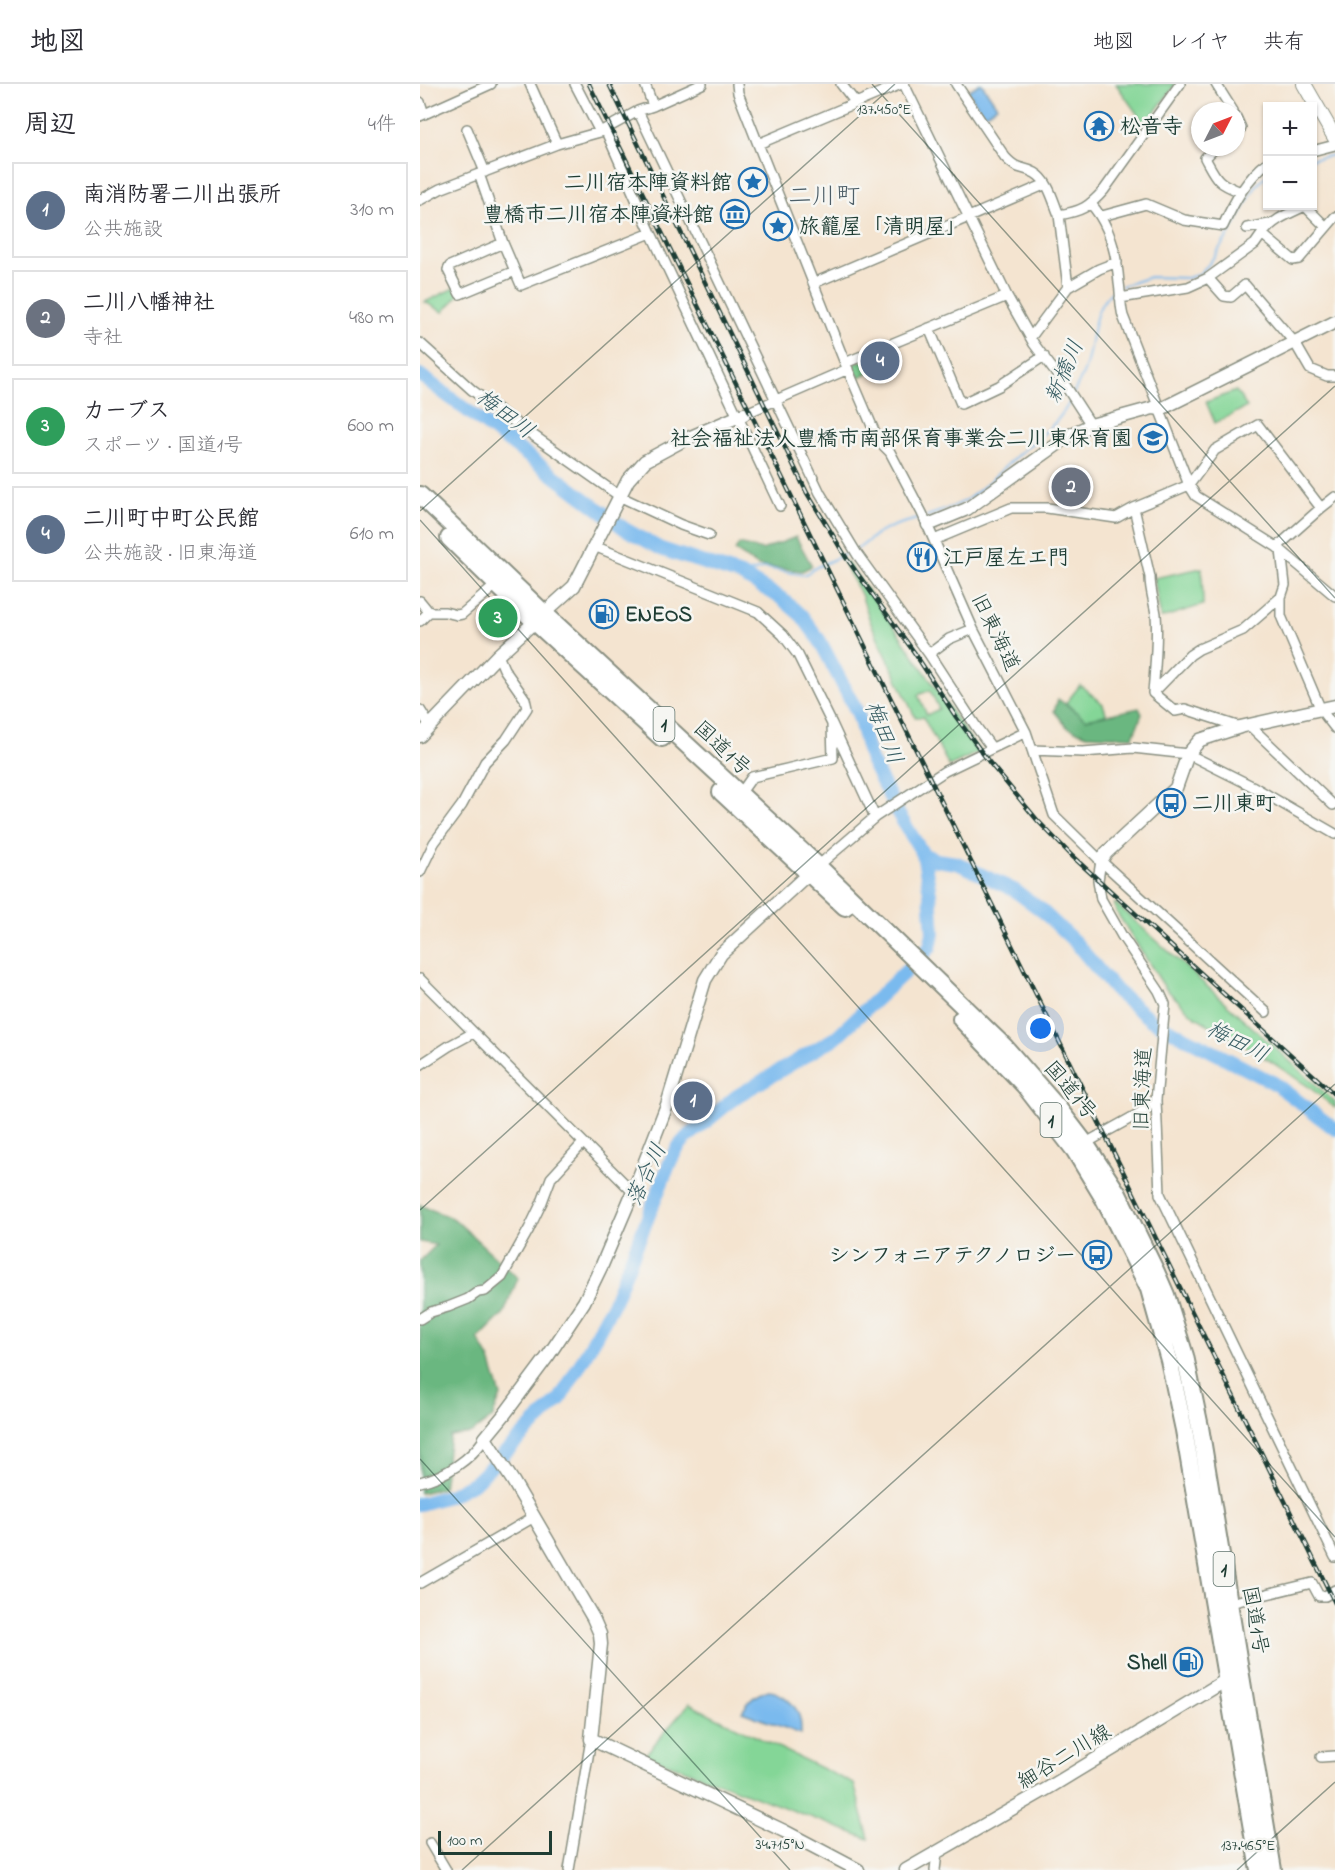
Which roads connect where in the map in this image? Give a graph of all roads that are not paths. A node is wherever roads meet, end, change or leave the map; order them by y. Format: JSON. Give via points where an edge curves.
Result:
{"nodes":[{"id":1,"x":491,"y":84,"type":"edge"},
{"id":2,"x":530,"y":84,"type":"edge"},
{"id":3,"x":575,"y":84,"type":"edge"},
{"id":4,"x":645,"y":84,"type":"edge"},
{"id":5,"x":702,"y":84,"type":"edge"},
{"id":6,"x":737,"y":84,"type":"edge"},
{"id":7,"x":841,"y":84,"type":"edge"},
{"id":8,"x":903,"y":84,"type":"edge"},
{"id":9,"x":956,"y":84,"type":"edge"},
{"id":10,"x":1180,"y":84,"type":"edge"},
{"id":11,"x":1216,"y":84,"type":"edge"},
{"id":12,"x":1304,"y":84,"type":"edge"},
{"id":13,"x":420,"y":102,"type":"edge"},
{"id":14,"x":1227,"y":102,"type":"edge"},
{"id":15,"x":856,"y":103,"type":"junction"},
{"id":16,"x":653,"y":106,"type":"junction"},
{"id":17,"x":638,"y":111,"type":"junction"},
{"id":18,"x":422,"y":115,"type":"edge"},
{"id":19,"x":467,"y":129,"type":"dead end"},
{"id":20,"x":603,"y":130,"type":"junction"},
{"id":21,"x":1335,"y":138,"type":"edge"},
{"id":22,"x":556,"y":144,"type":"junction"},
{"id":23,"x":758,"y":144,"type":"junction"},
{"id":24,"x":1335,"y":145,"type":"edge"},
{"id":25,"x":1317,"y":150,"type":"edge"},
{"id":26,"x":1207,"y":156,"type":"edge"},
{"id":27,"x":1263,"y":166,"type":"edge"},
{"id":28,"x":482,"y":173,"type":"junction"},
{"id":29,"x":1046,"y":184,"type":"junction"},
{"id":30,"x":1241,"y":192,"type":"junction"},
{"id":31,"x":420,"y":200,"type":"edge"},
{"id":32,"x":1092,"y":204,"type":"junction"},
{"id":33,"x":1059,"y":215,"type":"junction"},
{"id":34,"x":1102,"y":216,"type":"junction"},
{"id":35,"x":1335,"y":217,"type":"edge"},
{"id":36,"x":968,"y":218,"type":"junction"},
{"id":37,"x":1270,"y":224,"type":"junction"},
{"id":38,"x":1326,"y":227,"type":"junction"},
{"id":39,"x":1247,"y":228,"type":"dead end"},
{"id":40,"x":651,"y":233,"type":"junction"},
{"id":41,"x":1262,"y":234,"type":"junction"},
{"id":42,"x":503,"y":243,"type":"junction"},
{"id":43,"x":1117,"y":262,"type":"junction"},
{"id":44,"x":515,"y":271,"type":"junction"},
{"id":45,"x":1208,"y":278,"type":"junction"},
{"id":46,"x":814,"y":283,"type":"junction"},
{"id":47,"x":1068,"y":286,"type":"junction"},
{"id":48,"x":1007,"y":296,"type":"junction"},
{"id":49,"x":1120,"y":297,"type":"junction"},
{"id":50,"x":1335,"y":322,"type":"edge"},
{"id":51,"x":929,"y":328,"type":"junction"},
{"id":52,"x":1031,"y":337,"type":"junction"},
{"id":53,"x":420,"y":343,"type":"edge"},
{"id":54,"x":1295,"y":343,"type":"junction"},
{"id":55,"x":1044,"y":356,"type":"junction"},
{"id":56,"x":846,"y":366,"type":"junction"},
{"id":57,"x":1335,"y":376,"type":"edge"},
{"id":58,"x":775,"y":401,"type":"junction"},
{"id":59,"x":1158,"y":409,"type":"junction"},
{"id":60,"x":741,"y":415,"type":"junction"},
{"id":61,"x":1091,"y":425,"type":"junction"},
{"id":62,"x":1189,"y":485,"type":"junction"},
{"id":63,"x":420,"y":495,"type":"edge"},
{"id":64,"x":1335,"y":497,"type":"edge"},
{"id":65,"x":619,"y":500,"type":"junction"},
{"id":66,"x":780,"y":506,"type":"dead end"},
{"id":67,"x":1321,"y":507,"type":"junction"},
{"id":68,"x":1134,"y":508,"type":"junction"},
{"id":69,"x":420,"y":509,"type":"edge"},
{"id":70,"x":925,"y":520,"type":"junction"},
{"id":71,"x":709,"y":535,"type":"dead end"},
{"id":72,"x":934,"y":540,"type":"junction"},
{"id":73,"x":596,"y":543,"type":"junction"},
{"id":74,"x":1279,"y":549,"type":"junction"},
{"id":75,"x":497,"y":584,"type":"junction"},
{"id":76,"x":1335,"y":596,"type":"edge"},
{"id":77,"x":1281,"y":597,"type":"junction"},
{"id":78,"x":420,"y":601,"type":"edge"},
{"id":79,"x":429,"y":612,"type":"junction"},
{"id":80,"x":539,"y":617,"type":"junction"},
{"id":81,"x":420,"y":621,"type":"edge"},
{"id":82,"x":973,"y":629,"type":"junction"},
{"id":83,"x":928,"y":654,"type":"junction"},
{"id":84,"x":498,"y":655,"type":"junction"},
{"id":85,"x":1153,"y":693,"type":"junction"},
{"id":86,"x":1335,"y":706,"type":"edge"},
{"id":87,"x":420,"y":710,"type":"edge"},
{"id":88,"x":1321,"y":710,"type":"junction"},
{"id":89,"x":832,"y":724,"type":"junction"},
{"id":90,"x":430,"y":726,"type":"junction"},
{"id":91,"x":1245,"y":726,"type":"junction"},
{"id":92,"x":1335,"y":728,"type":"edge"},
{"id":93,"x":1026,"y":732,"type":"junction"},
{"id":94,"x":420,"y":736,"type":"edge"},
{"id":95,"x":991,"y":747,"type":"junction"},
{"id":96,"x":1032,"y":750,"type":"junction"},
{"id":97,"x":1188,"y":754,"type":"junction"},
{"id":98,"x":740,"y":794,"type":"junction"},
{"id":99,"x":1333,"y":806,"type":"dead end"},
{"id":100,"x":876,"y":816,"type":"junction"},
{"id":101,"x":1335,"y":834,"type":"edge"},
{"id":102,"x":1101,"y":861,"type":"junction"},
{"id":103,"x":813,"y":870,"type":"junction"},
{"id":104,"x":420,"y":872,"type":"edge"},
{"id":105,"x":420,"y":979,"type":"edge"},
{"id":106,"x":1266,"y":1012,"type":"dead end"},
{"id":107,"x":473,"y":1033,"type":"junction"},
{"id":108,"x":420,"y":1065,"type":"edge"},
{"id":109,"x":1156,"y":1100,"type":"junction"},
{"id":110,"x":583,"y":1143,"type":"junction"},
{"id":111,"x":1080,"y":1147,"type":"junction"},
{"id":112,"x":633,"y":1192,"type":"junction"},
{"id":113,"x":420,"y":1319,"type":"edge"},
{"id":114,"x":485,"y":1438,"type":"junction"},
{"id":115,"x":420,"y":1482,"type":"edge"},
{"id":116,"x":534,"y":1517,"type":"junction"},
{"id":117,"x":1335,"y":1557,"type":"edge"},
{"id":118,"x":420,"y":1583,"type":"edge"},
{"id":119,"x":1335,"y":1590,"type":"edge"},
{"id":120,"x":1230,"y":1603,"type":"junction"},
{"id":121,"x":1235,"y":1678,"type":"junction"},
{"id":122,"x":591,"y":1739,"type":"junction"},
{"id":123,"x":1335,"y":1756,"type":"edge"},
{"id":124,"x":1321,"y":1757,"type":"dead end"},
{"id":125,"x":430,"y":1843,"type":"dead end"},
{"id":126,"x":937,"y":1853,"type":"junction"},
{"id":127,"x":446,"y":1870,"type":"edge"},
{"id":128,"x":569,"y":1870,"type":"edge"},
{"id":129,"x":858,"y":1870,"type":"edge"},
{"id":130,"x":906,"y":1870,"type":"edge"},
{"id":131,"x":935,"y":1870,"type":"edge"},
{"id":132,"x":1259,"y":1870,"type":"edge"},
{"id":133,"x":1273,"y":1870,"type":"edge"}],
"edges":[{"from":1,"to":18,"type":"street"},
{"from":2,"to":22,"type":"street"},
{"from":3,"to":20,"type":"street"},
{"from":4,"to":16,"type":"street"},
{"from":5,"to":16,"type":"street"},
{"from":6,"to":23,"type":"street","name":"旧東海道"},
{"from":7,"to":15,"type":"street"},
{"from":8,"to":15,"type":"street"},
{"from":8,"to":36,"type":"street"},
{"from":9,"to":29,"type":"street","via":[[1005,157],[1014,166],[1034,172]]},
{"from":10,"to":32,"type":"street"},
{"from":11,"to":14,"type":"street"},
{"from":12,"to":21,"type":"main road"},
{"from":13,"to":18,"type":"street"},
{"from":15,"to":23,"type":"street"},
{"from":16,"to":17,"type":"street"},
{"from":17,"to":20,"type":"street"},
{"from":17,"to":58,"type":"street"},
{"from":19,"to":28,"type":"street"},
{"from":20,"to":22,"type":"street"},
{"from":20,"to":40,"type":"street"},
{"from":22,"to":28,"type":"street"},
{"from":23,"to":46,"type":"street","name":"旧東海道"},
{"from":24,"to":25,"type":"street"},
{"from":26,"to":30,"type":"street","via":[[1216,179]]},
{"from":27,"to":30,"type":"street"},
{"from":28,"to":31,"type":"street"},
{"from":28,"to":42,"type":"street"},
{"from":29,"to":33,"type":"street"},
{"from":29,"to":36,"type":"street"},
{"from":30,"to":34,"type":"street","via":[[1223,226],[1184,220],[1146,204]]},
{"from":32,"to":33,"type":"street"},
{"from":32,"to":34,"type":"street"},
{"from":33,"to":47,"type":"street"},
{"from":34,"to":43,"type":"street"},
{"from":35,"to":38,"type":"street"},
{"from":36,"to":46,"type":"street"},
{"from":36,"to":48,"type":"street"},
{"from":37,"to":38,"type":"street","via":[[1305,206]]},
{"from":37,"to":39,"type":"street"},
{"from":37,"to":41,"type":"street"},
{"from":38,"to":41,"type":"street","via":[[1299,259],[1293,260]]},
{"from":40,"to":44,"type":"street","via":[[521,285]]},
{"from":40,"to":60,"type":"street"},
{"from":41,"to":45,"type":"street","via":[[1255,244]]},
{"from":42,"to":44,"type":"street"},
{"from":42,"to":44,"type":"street","via":[[448,270],[460,294]]},
{"from":43,"to":47,"type":"street"},
{"from":43,"to":49,"type":"street"},
{"from":45,"to":49,"type":"street","via":[[1188,288]]},
{"from":45,"to":54,"type":"street","via":[[1224,296],[1231,297],[1245,285]]},
{"from":46,"to":56,"type":"street","name":"旧東海道"},
{"from":47,"to":52,"type":"street"},
{"from":48,"to":51,"type":"street"},
{"from":48,"to":52,"type":"street"},
{"from":49,"to":59,"type":"street","via":[[1123,316]]},
{"from":50,"to":54,"type":"street"},
{"from":51,"to":55,"type":"street","via":[[961,404],[999,386]]},
{"from":51,"to":56,"type":"street"},
{"from":52,"to":55,"type":"street"},
{"from":53,"to":65,"type":"street","via":[[472,390]]},
{"from":54,"to":57,"type":"street","via":[[1310,369]]},
{"from":54,"to":59,"type":"street"},
{"from":55,"to":61,"type":"street"},
{"from":56,"to":58,"type":"street"},
{"from":56,"to":70,"type":"street","name":"旧東海道","via":[[878,440],[890,452]]},
{"from":58,"to":60,"type":"street"},
{"from":58,"to":83,"type":"street","via":[[820,492],[855,550]]},
{"from":59,"to":61,"type":"street"},
{"from":59,"to":62,"type":"street"},
{"from":60,"to":65,"type":"street","via":[[645,461],[628,480]]},
{"from":60,"to":66,"type":"street"},
{"from":61,"to":70,"type":"street","via":[[1072,434],[967,509]]},
{"from":62,"to":67,"type":"street","via":[[1215,450],[1258,426]]},
{"from":62,"to":68,"type":"street"},
{"from":62,"to":74,"type":"street","via":[[1196,496]]},
{"from":63,"to":80,"type":"highway","name":"国道1号","number":"1"},
{"from":64,"to":67,"type":"street"},
{"from":65,"to":71,"type":"street"},
{"from":65,"to":73,"type":"street"},
{"from":67,"to":74,"type":"street"},
{"from":68,"to":72,"type":"street","via":[[1116,518],[1047,508],[1011,508]]},
{"from":68,"to":85,"type":"street","via":[[1156,612]]},
{"from":69,"to":75,"type":"highway","name":"国道1号","number":"1"},
{"from":70,"to":72,"type":"street","name":"旧東海道"},
{"from":72,"to":82,"type":"street","name":"旧東海道"},
{"from":73,"to":80,"type":"street","via":[[574,586]]},
{"from":73,"to":89,"type":"street","via":[[758,612],[798,655]]},
{"from":74,"to":76,"type":"street"},
{"from":74,"to":77,"type":"street","via":[[1285,585]]},
{"from":75,"to":79,"type":"street","via":[[462,614]]},
{"from":75,"to":80,"type":"highway","name":"国道1号","number":"1"},
{"from":77,"to":85,"type":"street","via":[[1243,630],[1190,655]]},
{"from":77,"to":88,"type":"street","via":[[1281,616]]},
{"from":78,"to":79,"type":"street"},
{"from":79,"to":81,"type":"street"},
{"from":80,"to":84,"type":"street"},
{"from":80,"to":98,"type":"highway","name":"国道1号","number":"1"},
{"from":80,"to":103,"type":"highway","name":"国道1号","number":"1"},
{"from":82,"to":83,"type":"street"},
{"from":82,"to":93,"type":"street","name":"旧東海道"},
{"from":83,"to":95,"type":"street"},
{"from":84,"to":90,"type":"street"},
{"from":84,"to":104,"type":"street","via":[[527,708],[506,740],[485,762]]},
{"from":85,"to":91,"type":"street","via":[[1175,711],[1185,709]]},
{"from":86,"to":88,"type":"street"},
{"from":87,"to":90,"type":"street"},
{"from":88,"to":91,"type":"street"},
{"from":88,"to":92,"type":"street"},
{"from":89,"to":98,"type":"street","via":[[833,758],[752,777]]},
{"from":89,"to":100,"type":"street"},
{"from":90,"to":94,"type":"street"},
{"from":91,"to":97,"type":"street","via":[[1200,740]]},
{"from":91,"to":99,"type":"street"},
{"from":93,"to":95,"type":"street"},
{"from":93,"to":96,"type":"street","name":"旧東海道"},
{"from":95,"to":100,"type":"street","via":[[918,787]]},
{"from":96,"to":97,"type":"street","via":[[1083,753],[1133,748]]},
{"from":96,"to":102,"type":"street","name":"旧東海道","via":[[1054,815]]},
{"from":97,"to":101,"type":"street"},
{"from":97,"to":102,"type":"street","via":[[1176,788]]},
{"from":98,"to":103,"type":"highway","name":"国道1号","number":"1"},
{"from":100,"to":103,"type":"street"},
{"from":102,"to":106,"type":"street"},
{"from":102,"to":109,"type":"street","name":"旧東海道","via":[[1101,899],[1165,1004]]},
{"from":103,"to":111,"type":"highway","name":"国道1号","number":"1","via":[[1005,1047],[1059,1109]]},
{"from":103,"to":112,"type":"street","via":[[721,954],[705,980],[667,1106]]},
{"from":105,"to":107,"type":"street"},
{"from":107,"to":108,"type":"street"},
{"from":107,"to":110,"type":"street"},
{"from":109,"to":111,"type":"street"},
{"from":109,"to":117,"type":"street","name":"旧東海道","via":[[1160,1194]]},
{"from":110,"to":112,"type":"street"},
{"from":110,"to":113,"type":"street","via":[[551,1178],[502,1277],[485,1291]]},
{"from":111,"to":120,"type":"highway","name":"国道1号","number":"1","via":[[1117,1192],[1166,1295],[1185,1356],[1200,1427]]},
{"from":111,"to":121,"type":"highway","name":"国道1号","number":"1","via":[[1149,1289],[1169,1360]]},
{"from":112,"to":114,"type":"street","via":[[584,1302]]},
{"from":114,"to":115,"type":"street","via":[[466,1460],[446,1473]]},
{"from":114,"to":116,"type":"street"},
{"from":116,"to":118,"type":"street"},
{"from":116,"to":122,"type":"street","via":[[600,1634]]},
{"from":119,"to":120,"type":"street","via":[[1319,1596],[1312,1583]]},
{"from":120,"to":121,"type":"highway","name":"国道1号","number":"1"},
{"from":121,"to":126,"type":"street","name":"細谷二川線"},
{"from":121,"to":132,"type":"highway","name":"国道1号","number":"1"},
{"from":121,"to":133,"type":"highway","name":"国道1号","number":"1"},
{"from":122,"to":128,"type":"street"},
{"from":122,"to":129,"type":"street"},
{"from":123,"to":124,"type":"street"},
{"from":125,"to":127,"type":"street"},
{"from":126,"to":130,"type":"street","name":"細谷二川線"},
{"from":126,"to":131,"type":"street"}]}
